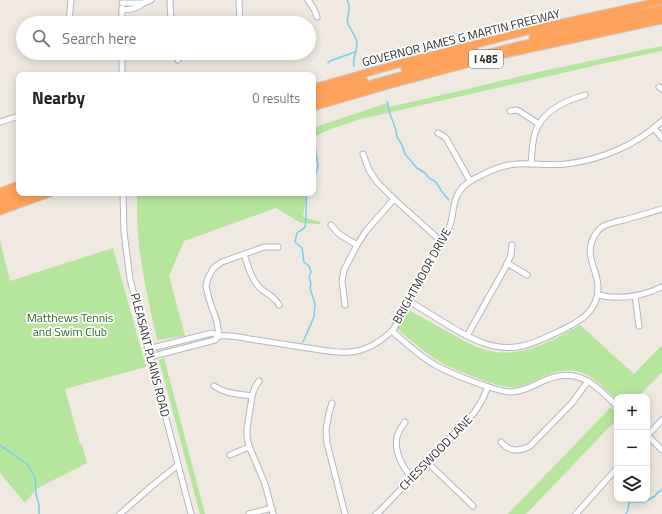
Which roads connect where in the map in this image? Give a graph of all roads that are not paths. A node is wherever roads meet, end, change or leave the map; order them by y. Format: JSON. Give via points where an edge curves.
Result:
{"nodes":[{"id":1,"x":71,"y":0,"type":"edge"},
{"id":2,"x":151,"y":0,"type":"edge"},
{"id":3,"x":170,"y":0,"type":"edge"},
{"id":4,"x":238,"y":0,"type":"edge"},
{"id":5,"x":308,"y":0,"type":"edge"},
{"id":6,"x":662,"y":1,"type":"edge"},
{"id":7,"x":122,"y":2,"type":"edge"},
{"id":8,"x":144,"y":3,"type":"junction"},
{"id":9,"x":662,"y":9,"type":"edge"},
{"id":10,"x":122,"y":10,"type":"junction"},
{"id":11,"x":662,"y":14,"type":"edge"},
{"id":12,"x":70,"y":16,"type":"edge"},
{"id":13,"x":122,"y":16,"type":"edge"},
{"id":14,"x":171,"y":16,"type":"edge"},
{"id":15,"x":239,"y":16,"type":"edge"},
{"id":16,"x":317,"y":17,"type":"dead end"},
{"id":17,"x":662,"y":20,"type":"edge"},
{"id":18,"x":122,"y":60,"type":"edge"},
{"id":19,"x":122,"y":72,"type":"edge"},
{"id":20,"x":316,"y":87,"type":"edge"},
{"id":21,"x":316,"y":94,"type":"edge"},
{"id":22,"x":585,"y":95,"type":"dead end"},
{"id":23,"x":316,"y":99,"type":"edge"},
{"id":24,"x":316,"y":106,"type":"edge"},
{"id":25,"x":510,"y":111,"type":"dead end"},
{"id":26,"x":16,"y":117,"type":"edge"},
{"id":27,"x":662,"y":121,"type":"edge"},
{"id":28,"x":0,"y":122,"type":"edge"},
{"id":29,"x":539,"y":124,"type":"junction"},
{"id":30,"x":654,"y":128,"type":"junction"},
{"id":31,"x":438,"y":133,"type":"dead end"},
{"id":32,"x":662,"y":138,"type":"edge"},
{"id":33,"x":363,"y":154,"type":"dead end"},
{"id":34,"x":531,"y":164,"type":"junction"},
{"id":35,"x":470,"y":181,"type":"junction"},
{"id":36,"x":16,"y":186,"type":"edge"},
{"id":37,"x":0,"y":192,"type":"edge"},
{"id":38,"x":16,"y":193,"type":"edge"},
{"id":39,"x":25,"y":196,"type":"edge"},
{"id":40,"x":42,"y":196,"type":"edge"},
{"id":41,"x":123,"y":196,"type":"edge"},
{"id":42,"x":0,"y":199,"type":"edge"},
{"id":43,"x":394,"y":199,"type":"junction"},
{"id":44,"x":0,"y":205,"type":"edge"},
{"id":45,"x":662,"y":209,"type":"edge"},
{"id":46,"x":0,"y":211,"type":"edge"},
{"id":47,"x":331,"y":225,"type":"dead end"},
{"id":48,"x":442,"y":242,"type":"junction"},
{"id":49,"x":357,"y":245,"type":"junction"},
{"id":50,"x":512,"y":245,"type":"dead end"},
{"id":51,"x":278,"y":247,"type":"dead end"},
{"id":52,"x":244,"y":254,"type":"junction"},
{"id":53,"x":507,"y":263,"type":"junction"},
{"id":54,"x":527,"y":275,"type":"dead end"},
{"id":55,"x":662,"y":288,"type":"edge"},
{"id":56,"x":598,"y":295,"type":"junction"},
{"id":57,"x":636,"y":296,"type":"junction"},
{"id":58,"x":409,"y":301,"type":"junction"},
{"id":59,"x":280,"y":305,"type":"dead end"},
{"id":60,"x":345,"y":305,"type":"dead end"},
{"id":61,"x":639,"y":326,"type":"dead end"},
{"id":62,"x":392,"y":331,"type":"junction"},
{"id":63,"x":219,"y":336,"type":"junction"},
{"id":64,"x":467,"y":336,"type":"junction"},
{"id":65,"x":148,"y":349,"type":"junction"},
{"id":66,"x":150,"y":357,"type":"junction"},
{"id":67,"x":259,"y":381,"type":"dead end"},
{"id":68,"x":588,"y":381,"type":"junction"},
{"id":69,"x":214,"y":386,"type":"dead end"},
{"id":70,"x":488,"y":387,"type":"junction"},
{"id":71,"x":252,"y":396,"type":"junction"},
{"id":72,"x":332,"y":403,"type":"dead end"},
{"id":73,"x":614,"y":403,"type":"edge"},
{"id":74,"x":662,"y":420,"type":"edge"},
{"id":75,"x":405,"y":422,"type":"dead end"},
{"id":76,"x":650,"y":432,"type":"edge"},
{"id":77,"x":650,"y":438,"type":"edge"},
{"id":78,"x":501,"y":442,"type":"dead end"},
{"id":79,"x":249,"y":447,"type":"junction"},
{"id":80,"x":662,"y":450,"type":"edge"},
{"id":81,"x":230,"y":455,"type":"dead end"},
{"id":82,"x":427,"y":462,"type":"junction"},
{"id":83,"x":178,"y":465,"type":"junction"},
{"id":84,"x":614,"y":471,"type":"edge"},
{"id":85,"x":412,"y":478,"type":"junction"},
{"id":86,"x":473,"y":506,"type":"dead end"},
{"id":87,"x":273,"y":511,"type":"edge"},
{"id":88,"x":380,"y":513,"type":"edge"},
{"id":89,"x":120,"y":514,"type":"edge"},
{"id":90,"x":191,"y":514,"type":"edge"},
{"id":91,"x":249,"y":514,"type":"edge"},
{"id":92,"x":345,"y":514,"type":"edge"},
{"id":93,"x":576,"y":514,"type":"edge"}],
"edges":[{"from":1,"to":12,"type":"street"},
{"from":2,"to":8,"type":"street"},
{"from":3,"to":14,"type":"street"},
{"from":4,"to":15,"type":"street"},
{"from":5,"to":16,"type":"street"},
{"from":6,"to":20,"type":"highway","name":"GOVERNOR JAMES G MARTIN FREEWAY","number":"I 485","via":[[535,29]]},
{"from":7,"to":8,"type":"street"},
{"from":7,"to":10,"type":"street"},
{"from":8,"to":10,"type":"street","via":[[135,9]]},
{"from":9,"to":21,"type":"highway","number":"I 485","via":[[445,59]]},
{"from":10,"to":13,"type":"street"},
{"from":11,"to":23,"type":"highway","number":"I 485","via":[[513,46]]},
{"from":17,"to":24,"type":"highway","number":"I 485","via":[[500,55]]},
{"from":18,"to":19,"type":"street"},
{"from":22,"to":29,"type":"street","via":[[559,105]]},
{"from":25,"to":29,"type":"street","via":[[519,111]]},
{"from":26,"to":28,"type":"street"},
{"from":27,"to":30,"type":"street","name":"BRIGHTMOOR DRIVE"},
{"from":29,"to":34,"type":"street","via":[[534,138]]},
{"from":30,"to":32,"type":"street"},
{"from":30,"to":34,"type":"street","name":"BRIGHTMOOR DRIVE","via":[[624,147],[599,157],[564,164]]},
{"from":31,"to":35,"type":"street","via":[[446,138]]},
{"from":33,"to":43,"type":"street","via":[[373,177]]},
{"from":34,"to":35,"type":"street","name":"BRIGHTMOOR DRIVE","via":[[501,167]]},
{"from":35,"to":48,"type":"street","name":"BRIGHTMOOR DRIVE","via":[[462,187],[456,198],[451,224]]},
{"from":36,"to":37,"type":"highway"},
{"from":38,"to":42,"type":"highway"},
{"from":39,"to":44,"type":"highway"},
{"from":40,"to":46,"type":"highway"},
{"from":41,"to":65,"type":"street","name":"PLEASANT PLAINS ROAD","via":[[130,279]]},
{"from":43,"to":48,"type":"street"},
{"from":43,"to":49,"type":"street","via":[[371,224]]},
{"from":45,"to":56,"type":"street","via":[[606,225],[598,231],[591,242],[590,256],[597,279]]},
{"from":47,"to":49,"type":"street","via":[[339,234]]},
{"from":48,"to":58,"type":"street","name":"BRIGHTMOOR DRIVE"},
{"from":49,"to":60,"type":"street","via":[[342,274]]},
{"from":50,"to":53,"type":"street"},
{"from":51,"to":52,"type":"street","via":[[264,246]]},
{"from":52,"to":59,"type":"street","via":[[256,284]]},
{"from":52,"to":63,"type":"street","via":[[219,264],[208,278],[207,292]]},
{"from":53,"to":54,"type":"street"},
{"from":53,"to":64,"type":"street"},
{"from":55,"to":57,"type":"street"},
{"from":56,"to":57,"type":"street","via":[[613,298]]},
{"from":56,"to":64,"type":"street","via":[[594,306],[585,317],[529,344],[499,347]]},
{"from":57,"to":61,"type":"street"},
{"from":58,"to":62,"type":"street","name":"BRIGHTMOOR DRIVE"},
{"from":58,"to":64,"type":"street"},
{"from":62,"to":63,"type":"street","name":"BRIGHTMOOR DRIVE","via":[[370,347],[345,353]]},
{"from":62,"to":70,"type":"street","via":[[437,366]]},
{"from":63,"to":65,"type":"street","name":"BRIGHTMOOR DRIVE","via":[[212,333]]},
{"from":63,"to":66,"type":"street","name":"BRIGHTMOOR DRIVE","via":[[215,340]]},
{"from":65,"to":66,"type":"street","name":"PLEASANT PLAINS ROAD"},
{"from":66,"to":83,"type":"street","name":"PLEASANT PLAINS ROAD"},
{"from":67,"to":71,"type":"street"},
{"from":68,"to":70,"type":"street","via":[[567,374],[520,390],[504,391]]},
{"from":68,"to":73,"type":"street"},
{"from":68,"to":78,"type":"street","via":[[572,403],[530,446],[522,450],[513,450]]},
{"from":69,"to":71,"type":"street","via":[[223,391]]},
{"from":70,"to":82,"type":"street","name":"CHESSWOOD LANE","via":[[477,409]]},
{"from":71,"to":79,"type":"street","via":[[247,434]]},
{"from":72,"to":92,"type":"street","via":[[327,425],[327,443]]},
{"from":74,"to":76,"type":"street"},
{"from":75,"to":85,"type":"street","via":[[398,434],[397,446],[401,463]]},
{"from":77,"to":80,"type":"street"},
{"from":79,"to":81,"type":"street"},
{"from":79,"to":87,"type":"street"},
{"from":82,"to":85,"type":"street","name":"CHESSWOOD LANE"},
{"from":82,"to":86,"type":"street"},
{"from":83,"to":89,"type":"street"},
{"from":83,"to":90,"type":"street","name":"PLEASANT PLAINS ROAD"},
{"from":84,"to":93,"type":"street"},
{"from":85,"to":88,"type":"street","name":"CHESSWOOD LANE"},
{"from":87,"to":91,"type":"street"}]}
